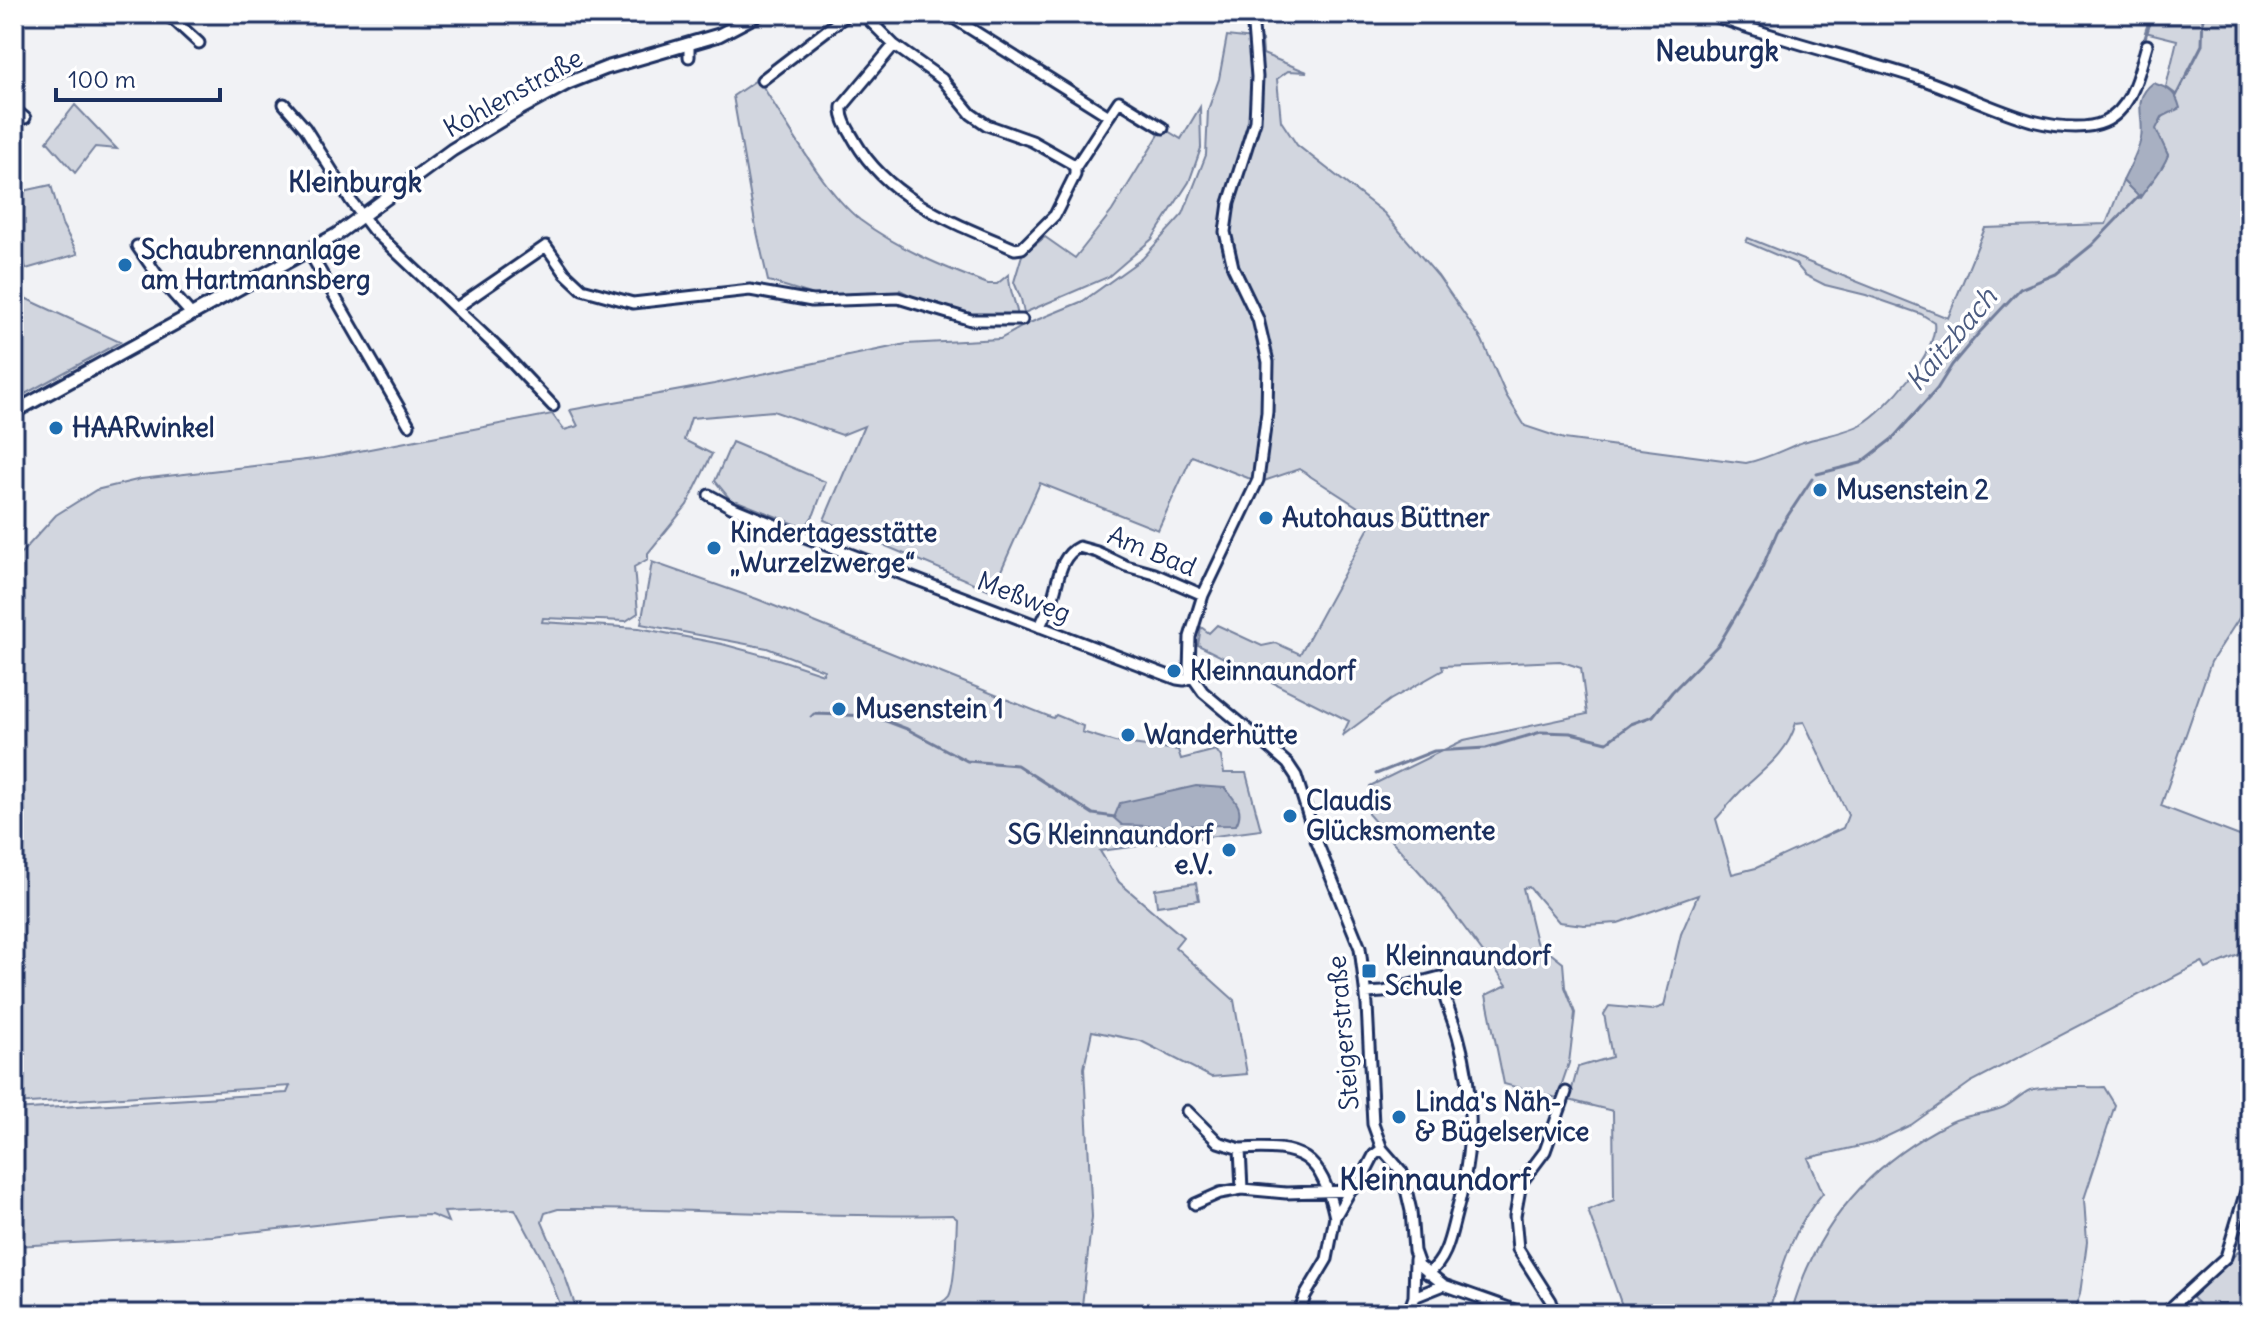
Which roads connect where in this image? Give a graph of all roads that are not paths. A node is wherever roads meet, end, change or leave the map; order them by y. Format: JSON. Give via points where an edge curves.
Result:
{"nodes":[{"id":1,"x":163,"y":14,"type":"edge"},
{"id":2,"x":759,"y":14,"type":"edge"},
{"id":3,"x":848,"y":14,"type":"edge"},
{"id":4,"x":863,"y":14,"type":"edge"},
{"id":5,"x":887,"y":14,"type":"edge"},
{"id":6,"x":947,"y":14,"type":"edge"},
{"id":7,"x":1252,"y":14,"type":"edge"},
{"id":8,"x":1709,"y":14,"type":"edge"},
{"id":9,"x":874,"y":25,"type":"junction"},
{"id":10,"x":199,"y":43,"type":"dead end"},
{"id":11,"x":894,"y":45,"type":"junction"},
{"id":12,"x":2147,"y":45,"type":"dead end"},
{"id":13,"x":762,"y":80,"type":"dead end"},
{"id":14,"x":284,"y":104,"type":"dead end"},
{"id":15,"x":14,"y":109,"type":"edge"},
{"id":16,"x":1109,"y":116,"type":"junction"},
{"id":17,"x":25,"y":118,"type":"dead end"},
{"id":18,"x":1163,"y":128,"type":"dead end"},
{"id":19,"x":1075,"y":168,"type":"junction"},
{"id":20,"x":363,"y":217,"type":"junction"},
{"id":21,"x":137,"y":246,"type":"dead end"},
{"id":22,"x":308,"y":250,"type":"junction"},
{"id":23,"x":456,"y":308,"type":"junction"},
{"id":24,"x":192,"y":315,"type":"junction"},
{"id":25,"x":1022,"y":320,"type":"dead end"},
{"id":26,"x":553,"y":406,"type":"dead end"},
{"id":27,"x":14,"y":412,"type":"edge"},
{"id":28,"x":409,"y":425,"type":"dead end"},
{"id":29,"x":709,"y":495,"type":"dead end"},
{"id":30,"x":1203,"y":595,"type":"junction"},
{"id":31,"x":1040,"y":627,"type":"junction"},
{"id":32,"x":1191,"y":677,"type":"junction"},
{"id":33,"x":1366,"y":993,"type":"junction"},
{"id":34,"x":1566,"y":1092,"type":"dead end"},
{"id":35,"x":1187,"y":1111,"type":"dead end"},
{"id":36,"x":1240,"y":1149,"type":"junction"},
{"id":37,"x":1382,"y":1149,"type":"junction"},
{"id":38,"x":2250,"y":1178,"type":"edge"},
{"id":39,"x":1242,"y":1189,"type":"junction"},
{"id":40,"x":1329,"y":1191,"type":"junction"},
{"id":41,"x":1350,"y":1191,"type":"junction"},
{"id":42,"x":1195,"y":1204,"type":"dead end"},
{"id":43,"x":1335,"y":1217,"type":"junction"},
{"id":44,"x":1415,"y":1253,"type":"junction"},
{"id":45,"x":1428,"y":1274,"type":"junction"},
{"id":46,"x":1444,"y":1285,"type":"junction"},
{"id":47,"x":1414,"y":1297,"type":"junction"},
{"id":48,"x":1299,"y":1314,"type":"edge"},
{"id":49,"x":1408,"y":1314,"type":"edge"},
{"id":50,"x":1526,"y":1314,"type":"edge"},
{"id":51,"x":1555,"y":1314,"type":"edge"},
{"id":52,"x":2164,"y":1314,"type":"edge"}],
"edges":[{"from":1,"to":10,"type":"street"},
{"from":2,"to":20,"type":"street","name":"Kohlenstraße","via":[[689,51],[629,60],[568,83],[452,150]]},
{"from":3,"to":13,"type":"street"},
{"from":4,"to":9,"type":"street"},
{"from":5,"to":9,"type":"street"},
{"from":6,"to":16,"type":"street"},
{"from":7,"to":30,"type":"street","via":[[1255,121],[1225,232],[1233,267],[1258,319],[1268,362],[1267,412],[1258,480]]},
{"from":8,"to":12,"type":"street","via":[[2059,126],[2094,124],[2118,113],[2135,84]]},
{"from":9,"to":11,"type":"street"},
{"from":11,"to":19,"type":"street","via":[[942,79],[987,125],[1032,141]]},
{"from":11,"to":19,"type":"street","via":[[844,101],[842,117],[861,153],[901,194],[1022,248],[1055,215]]},
{"from":14,"to":20,"type":"street"},
{"from":15,"to":17,"type":"street"},
{"from":16,"to":18,"type":"street","via":[[1119,101]]},
{"from":16,"to":19,"type":"street"},
{"from":20,"to":22,"type":"street","name":"Kohlenstraße"},
{"from":20,"to":23,"type":"street"},
{"from":21,"to":24,"type":"street"},
{"from":22,"to":24,"type":"street","name":"Kohlenstraße"},
{"from":22,"to":28,"type":"street"},
{"from":23,"to":25,"type":"street","via":[[546,246],[582,289],[633,303],[750,290],[812,301],[898,298],[971,320]]},
{"from":23,"to":26,"type":"street"},
{"from":24,"to":27,"type":"street","name":"Kohlenstraße"},
{"from":29,"to":31,"type":"street","name":"Meßweg"},
{"from":30,"to":31,"type":"street","name":"Am Bad","via":[[1079,547],[1064,561]]},
{"from":30,"to":32,"type":"street","via":[[1190,637]]},
{"from":31,"to":32,"type":"street","name":"Meßweg","via":[[1177,679]]},
{"from":32,"to":33,"type":"street","name":"Steigerstraße","via":[[1296,776],[1360,948]]},
{"from":33,"to":37,"type":"street","name":"Steigerstraße","via":[[1373,1124]]},
{"from":33,"to":45,"type":"street","via":[[1440,977],[1463,1056],[1471,1106],[1468,1163],[1445,1255]]},
{"from":34,"to":51,"type":"street","via":[[1545,1151],[1521,1183],[1515,1216],[1518,1249]]},
{"from":35,"to":36,"type":"street","via":[[1218,1142]]},
{"from":36,"to":39,"type":"street"},
{"from":36,"to":40,"type":"street","via":[[1287,1148],[1316,1166]]},
{"from":37,"to":41,"type":"street"},
{"from":37,"to":44,"type":"street","name":"Steigerstraße","via":[[1402,1172]]},
{"from":38,"to":52,"type":"street","via":[[2226,1257]]},
{"from":39,"to":40,"type":"street"},
{"from":39,"to":42,"type":"street"},
{"from":40,"to":41,"type":"street"},
{"from":40,"to":43,"type":"street"},
{"from":41,"to":43,"type":"street"},
{"from":43,"to":48,"type":"street","via":[[1327,1259]]},
{"from":44,"to":45,"type":"street","name":"Steigerstraße"},
{"from":44,"to":47,"type":"street"},
{"from":45,"to":46,"type":"street","name":"Steigerstraße"},
{"from":46,"to":47,"type":"street"},
{"from":46,"to":50,"type":"street","name":"Steigerstraße"},
{"from":47,"to":49,"type":"street"}]}
